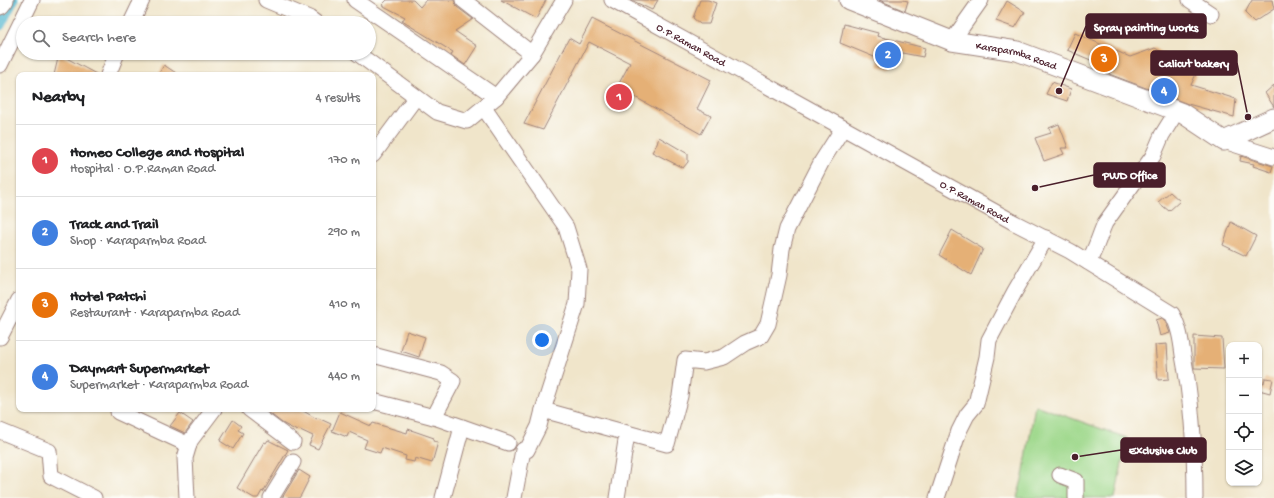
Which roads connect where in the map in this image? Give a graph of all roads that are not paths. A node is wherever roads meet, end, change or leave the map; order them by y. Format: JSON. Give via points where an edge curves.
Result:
{"nodes":[{"id":1,"x":4,"y":0,"type":"edge"},
{"id":2,"x":32,"y":0,"type":"edge"},
{"id":3,"x":142,"y":0,"type":"edge"},
{"id":4,"x":266,"y":0,"type":"edge"},
{"id":5,"x":356,"y":0,"type":"edge"},
{"id":6,"x":463,"y":0,"type":"edge"},
{"id":7,"x":564,"y":0,"type":"edge"},
{"id":8,"x":612,"y":0,"type":"edge"},
{"id":9,"x":849,"y":0,"type":"edge"},
{"id":10,"x":981,"y":0,"type":"edge"},
{"id":11,"x":1190,"y":0,"type":"edge"},
{"id":12,"x":0,"y":5,"type":"edge"},
{"id":13,"x":1211,"y":14,"type":"dead end"},
{"id":14,"x":24,"y":16,"type":"edge"},
{"id":15,"x":134,"y":16,"type":"edge"},
{"id":16,"x":304,"y":16,"type":"edge"},
{"id":17,"x":16,"y":32,"type":"edge"},
{"id":18,"x":952,"y":41,"type":"junction"},
{"id":19,"x":532,"y":54,"type":"junction"},
{"id":20,"x":115,"y":60,"type":"edge"},
{"id":21,"x":366,"y":60,"type":"edge"},
{"id":22,"x":0,"y":65,"type":"edge"},
{"id":23,"x":112,"y":72,"type":"edge"},
{"id":24,"x":416,"y":97,"type":"junction"},
{"id":25,"x":496,"y":98,"type":"junction"},
{"id":26,"x":484,"y":108,"type":"junction"},
{"id":27,"x":1177,"y":111,"type":"junction"},
{"id":28,"x":1274,"y":118,"type":"edge"},
{"id":29,"x":843,"y":128,"type":"junction"},
{"id":30,"x":1224,"y":141,"type":"junction"},
{"id":31,"x":376,"y":151,"type":"edge"},
{"id":32,"x":1274,"y":157,"type":"edge"},
{"id":33,"x":1046,"y":238,"type":"junction"},
{"id":34,"x":1088,"y":262,"type":"junction"},
{"id":35,"x":16,"y":306,"type":"edge"},
{"id":36,"x":0,"y":337,"type":"edge"},
{"id":37,"x":376,"y":357,"type":"edge"},
{"id":38,"x":376,"y":402,"type":"edge"},
{"id":39,"x":543,"y":410,"type":"junction"},
{"id":40,"x":118,"y":412,"type":"edge"},
{"id":41,"x":212,"y":412,"type":"edge"},
{"id":42,"x":253,"y":412,"type":"edge"},
{"id":43,"x":434,"y":417,"type":"junction"},
{"id":44,"x":462,"y":427,"type":"junction"},
{"id":45,"x":0,"y":431,"type":"edge"},
{"id":46,"x":627,"y":434,"type":"junction"},
{"id":47,"x":293,"y":442,"type":"dead end"},
{"id":48,"x":508,"y":443,"type":"dead end"},
{"id":49,"x":189,"y":446,"type":"junction"},
{"id":50,"x":293,"y":462,"type":"dead end"},
{"id":51,"x":1060,"y":475,"type":"dead end"},
{"id":52,"x":94,"y":498,"type":"edge"},
{"id":53,"x":187,"y":498,"type":"edge"},
{"id":54,"x":271,"y":498,"type":"edge"},
{"id":55,"x":443,"y":498,"type":"edge"},
{"id":56,"x":514,"y":498,"type":"edge"},
{"id":57,"x":617,"y":498,"type":"edge"},
{"id":58,"x":937,"y":498,"type":"edge"},
{"id":59,"x":1076,"y":498,"type":"edge"},
{"id":60,"x":1195,"y":498,"type":"edge"}],
"edges":[{"from":1,"to":12,"type":"main road"},
{"from":2,"to":14,"type":"street"},
{"from":3,"to":15,"type":"street"},
{"from":4,"to":16,"type":"street"},
{"from":5,"to":25,"type":"street"},
{"from":6,"to":19,"type":"street"},
{"from":7,"to":19,"type":"street"},
{"from":8,"to":29,"type":"street","name":"O.P.Raman Road"},
{"from":9,"to":18,"type":"main road","name":"Karaparmba Road"},
{"from":10,"to":18,"type":"street"},
{"from":11,"to":13,"type":"street"},
{"from":17,"to":22,"type":"street"},
{"from":18,"to":27,"type":"main road","name":"Karaparmba Road","via":[[1017,51]]},
{"from":19,"to":25,"type":"street"},
{"from":20,"to":23,"type":"street"},
{"from":21,"to":24,"type":"street"},
{"from":24,"to":26,"type":"street","via":[[437,112],[467,122]]},
{"from":24,"to":31,"type":"street"},
{"from":25,"to":26,"type":"street"},
{"from":26,"to":39,"type":"street","via":[[566,227],[579,269],[577,304]]},
{"from":27,"to":30,"type":"main road","name":"Karaparmba Road"},
{"from":27,"to":34,"type":"street","via":[[1153,156],[1105,223],[1095,252]]},
{"from":28,"to":30,"type":"main road"},
{"from":29,"to":33,"type":"street","name":"O.P.Raman Road"},
{"from":29,"to":46,"type":"street","via":[[822,161],[787,229],[768,324],[761,336],[724,357],[704,362],[685,360],[680,396],[667,444]]},
{"from":30,"to":32,"type":"street"},
{"from":33,"to":34,"type":"street","name":"O.P.Raman Road"},
{"from":33,"to":58,"type":"street","via":[[1008,301],[989,340],[976,404],[959,432]]},
{"from":34,"to":60,"type":"street","name":"O.P.Raman Road","via":[[1172,314],[1176,320],[1187,372],[1195,450]]},
{"from":35,"to":36,"type":"street"},
{"from":37,"to":43,"type":"street","via":[[441,373],[453,382]]},
{"from":38,"to":43,"type":"street"},
{"from":39,"to":46,"type":"street"},
{"from":39,"to":56,"type":"street","via":[[539,426],[527,450],[523,450]]},
{"from":40,"to":49,"type":"street"},
{"from":41,"to":49,"type":"street"},
{"from":42,"to":47,"type":"street"},
{"from":43,"to":44,"type":"street"},
{"from":44,"to":48,"type":"street"},
{"from":44,"to":55,"type":"street"},
{"from":45,"to":52,"type":"street","via":[[49,451],[51,476]]},
{"from":46,"to":57,"type":"street"},
{"from":49,"to":53,"type":"street","via":[[185,458]]},
{"from":50,"to":54,"type":"street"},
{"from":51,"to":59,"type":"street","via":[[1076,481]]}]}
